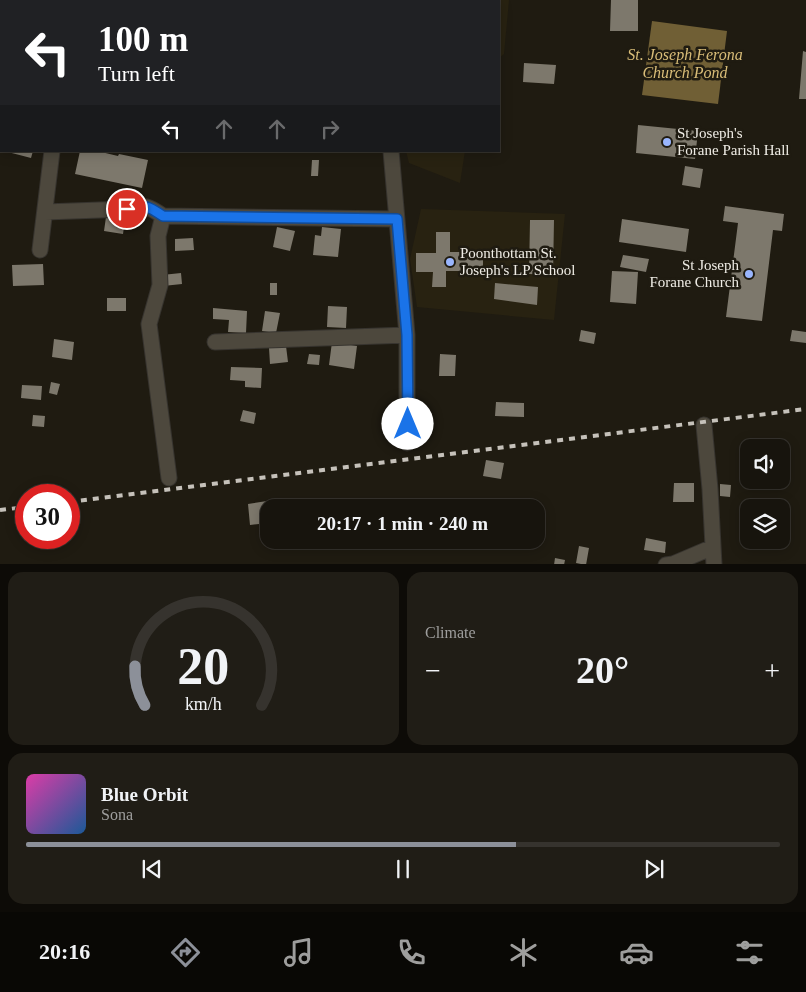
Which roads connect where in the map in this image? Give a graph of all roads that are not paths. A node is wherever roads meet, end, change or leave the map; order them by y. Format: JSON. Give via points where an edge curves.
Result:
{"nodes":[{"id":1,"x":52,"y":152,"type":"edge"},
{"id":2,"x":391,"y":152,"type":"edge"},
{"id":3,"x":44,"y":212,"type":"junction"},
{"id":4,"x":163,"y":216,"type":"junction"},
{"id":5,"x":397,"y":219,"type":"junction"},
{"id":6,"x":40,"y":250,"type":"dead end"},
{"id":7,"x":407,"y":335,"type":"junction"},
{"id":8,"x":215,"y":342,"type":"dead end"},
{"id":9,"x":704,"y":426,"type":"dead end"},
{"id":10,"x":408,"y":442,"type":"dead end"},
{"id":11,"x":169,"y":478,"type":"dead end"},
{"id":12,"x":713,"y":546,"type":"junction"},
{"id":13,"x":666,"y":564,"type":"edge"},
{"id":14,"x":714,"y":564,"type":"edge"}],
"edges":[{"from":1,"to":3,"type":"street"},
{"from":2,"to":5,"type":"street"},
{"from":3,"to":4,"type":"street","via":[[149,206]]},
{"from":3,"to":6,"type":"street"},
{"from":4,"to":5,"type":"street"},
{"from":4,"to":11,"type":"street","via":[[158,236],[160,285],[150,324]]},
{"from":5,"to":7,"type":"street"},
{"from":7,"to":8,"type":"street"},
{"from":7,"to":10,"type":"street"},
{"from":9,"to":12,"type":"street"},
{"from":12,"to":13,"type":"street","via":[[673,564]]},
{"from":12,"to":14,"type":"street"}]}
